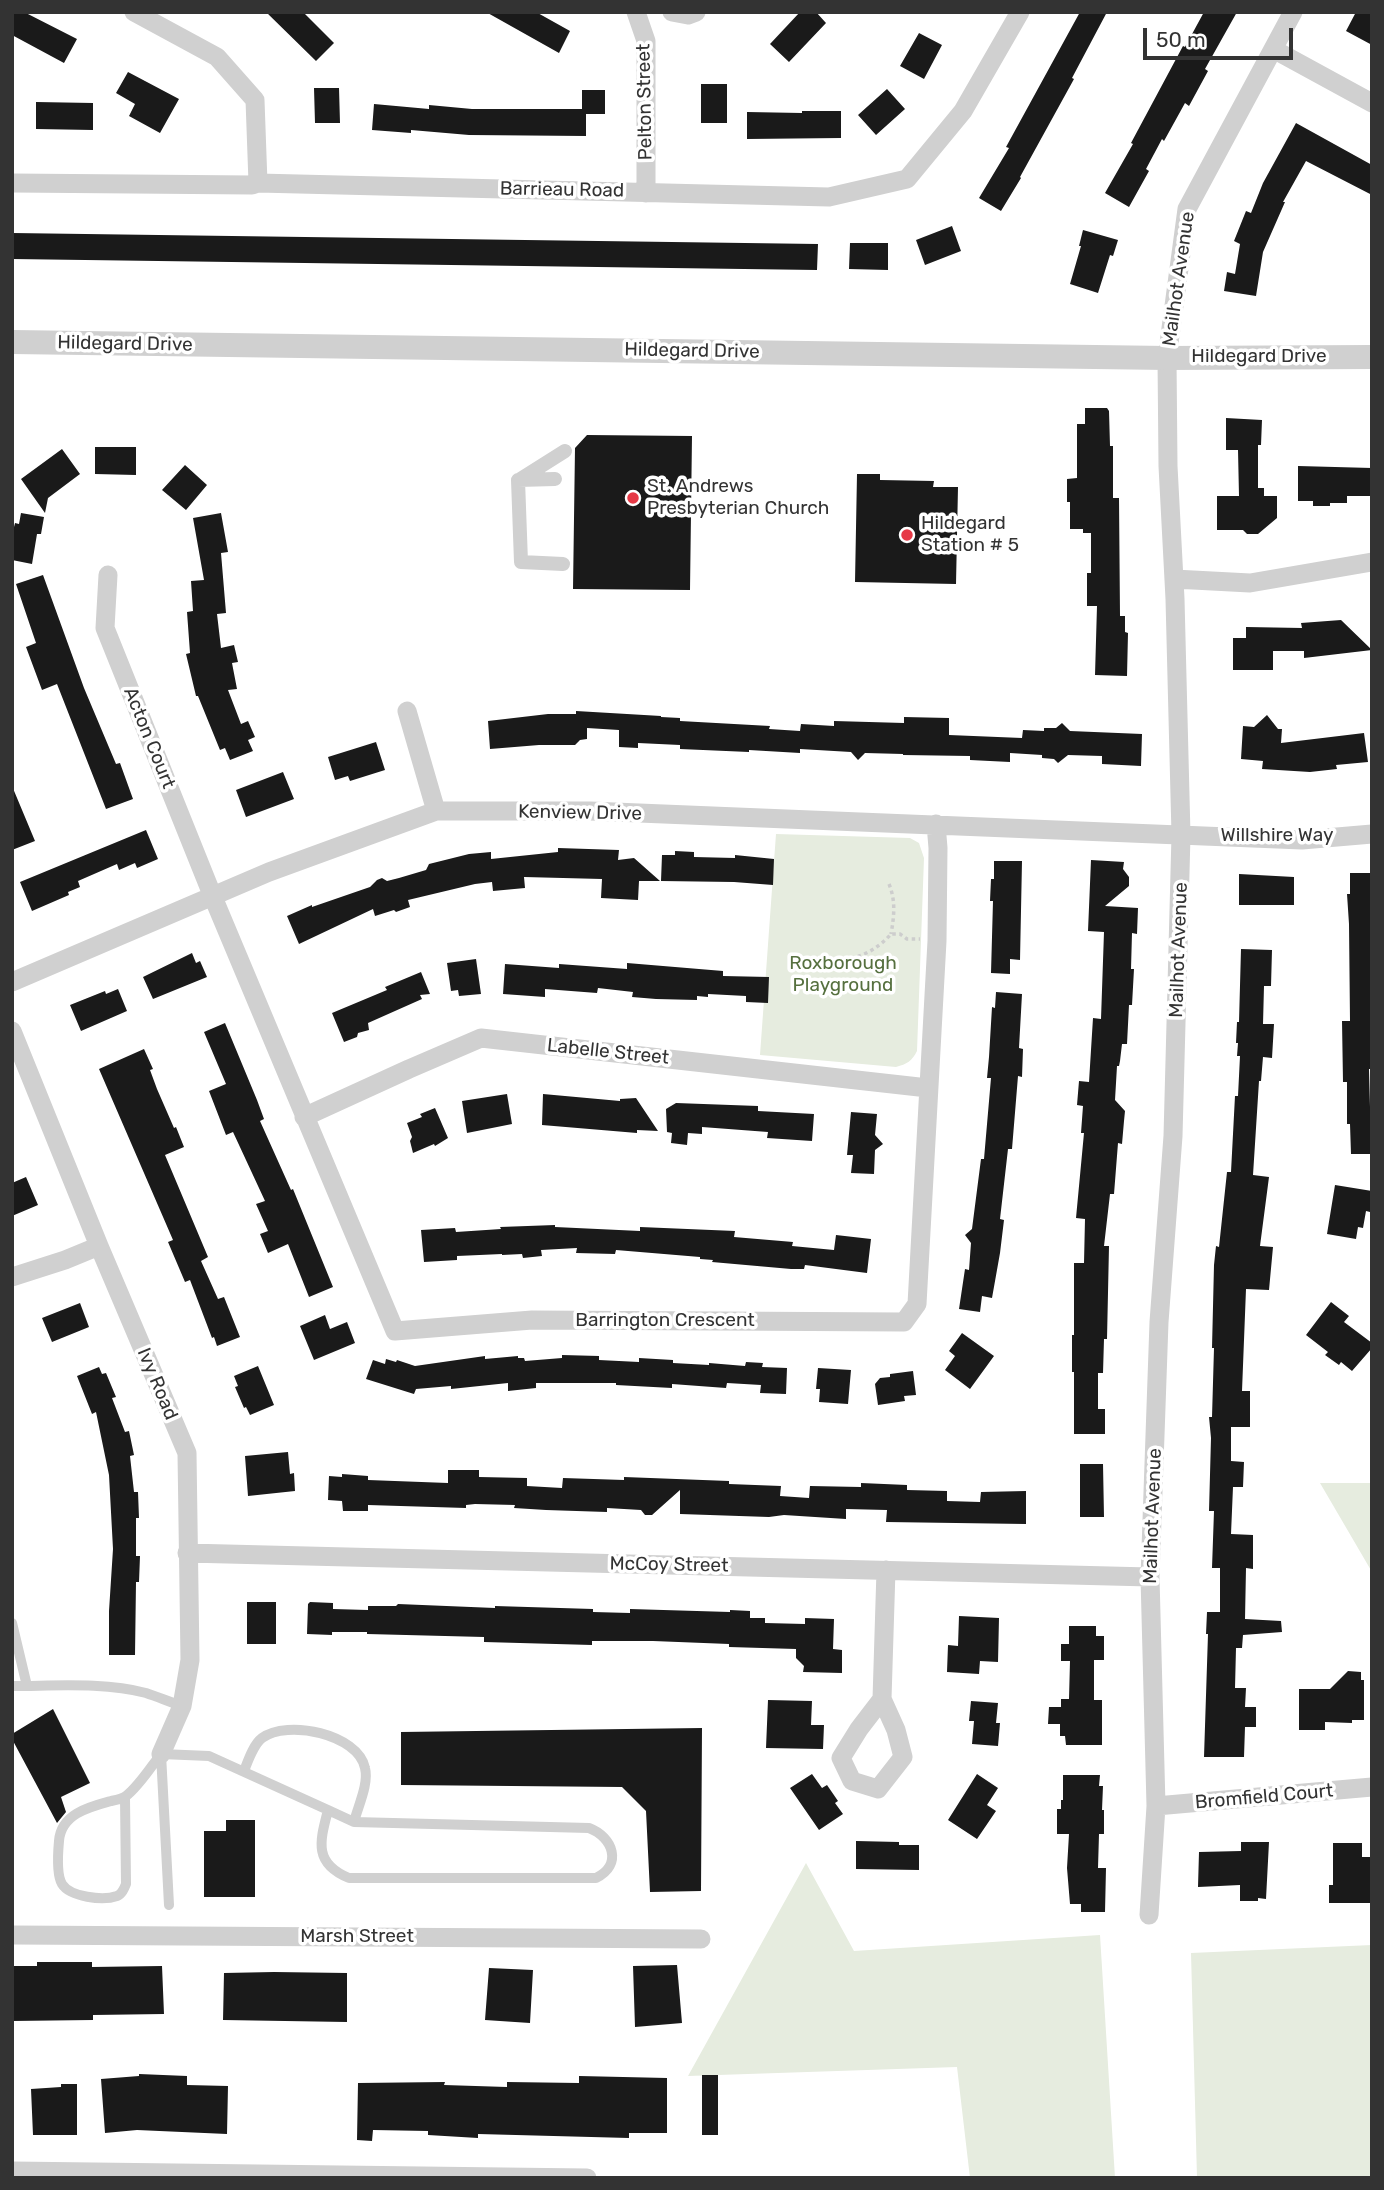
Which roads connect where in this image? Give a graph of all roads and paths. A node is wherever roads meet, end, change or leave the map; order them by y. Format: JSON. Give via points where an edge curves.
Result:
{"nodes":[{"id":1,"x":134,"y":12,"type":"edge"},
{"id":2,"x":636,"y":12,"type":"edge"},
{"id":3,"x":672,"y":12,"type":"edge"},
{"id":4,"x":696,"y":12,"type":"edge"},
{"id":5,"x":1020,"y":12,"type":"edge"},
{"id":6,"x":1293,"y":12,"type":"edge"},
{"id":7,"x":1273,"y":49,"type":"junction"},
{"id":8,"x":1372,"y":103,"type":"edge"},
{"id":9,"x":12,"y":183,"type":"edge"},
{"id":10,"x":258,"y":183,"type":"junction"},
{"id":11,"x":646,"y":192,"type":"junction"},
{"id":12,"x":12,"y":342,"type":"edge"},
{"id":13,"x":1372,"y":356,"type":"edge"},
{"id":14,"x":1167,"y":358,"type":"junction"},
{"id":15,"x":565,"y":451,"type":"dead end"},
{"id":16,"x":517,"y":480,"type":"junction"},
{"id":17,"x":555,"y":480,"type":"dead end"},
{"id":18,"x":1372,"y":562,"type":"edge"},
{"id":19,"x":563,"y":564,"type":"dead end"},
{"id":20,"x":108,"y":575,"type":"dead end"},
{"id":21,"x":1174,"y":579,"type":"junction"},
{"id":22,"x":407,"y":712,"type":"dead end"},
{"id":23,"x":436,"y":811,"type":"junction"},
{"id":24,"x":936,"y":824,"type":"junction"},
{"id":25,"x":1372,"y":834,"type":"edge"},
{"id":26,"x":1181,"y":835,"type":"junction"},
{"id":27,"x":889,"y":884,"type":"dead end"},
{"id":28,"x":213,"y":897,"type":"junction"},
{"id":29,"x":891,"y":934,"type":"junction"},
{"id":30,"x":937,"y":941,"type":"junction"},
{"id":31,"x":837,"y":958,"type":"dead end"},
{"id":32,"x":12,"y":982,"type":"edge"},
{"id":33,"x":12,"y":1031,"type":"edge"},
{"id":34,"x":928,"y":1088,"type":"junction"},
{"id":35,"x":304,"y":1117,"type":"junction"},
{"id":36,"x":99,"y":1246,"type":"junction"},
{"id":37,"x":12,"y":1277,"type":"edge"},
{"id":38,"x":187,"y":1553,"type":"junction"},
{"id":39,"x":886,"y":1570,"type":"junction"},
{"id":40,"x":1150,"y":1577,"type":"junction"},
{"id":41,"x":12,"y":1623,"type":"edge"},
{"id":42,"x":12,"y":1686,"type":"edge"},
{"id":43,"x":27,"y":1686,"type":"junction"},
{"id":44,"x":883,"y":1699,"type":"dead end"},
{"id":45,"x":183,"y":1706,"type":"junction"},
{"id":46,"x":161,"y":1755,"type":"junction"},
{"id":47,"x":244,"y":1771,"type":"junction"},
{"id":48,"x":1372,"y":1787,"type":"edge"},
{"id":49,"x":125,"y":1798,"type":"junction"},
{"id":50,"x":1156,"y":1806,"type":"junction"},
{"id":51,"x":328,"y":1810,"type":"junction"},
{"id":52,"x":354,"y":1822,"type":"junction"},
{"id":53,"x":169,"y":1905,"type":"dead end"},
{"id":54,"x":1149,"y":1915,"type":"dead end"},
{"id":55,"x":12,"y":1935,"type":"edge"},
{"id":56,"x":701,"y":1939,"type":"dead end"},
{"id":57,"x":12,"y":2171,"type":"edge"},
{"id":58,"x":587,"y":2178,"type":"edge"}],
"edges":[{"from":1,"to":10,"type":"street","via":[[217,57],[256,100]]},
{"from":2,"to":11,"type":"street","name":"Pelton Street","via":[[646,41]]},
{"from":3,"to":4,"type":"street"},
{"from":5,"to":11,"type":"street","name":"Barrieau Road","via":[[963,111],[906,179],[829,197]]},
{"from":6,"to":7,"type":"street","name":"Mailhot Avenue"},
{"from":7,"to":8,"type":"street"},
{"from":7,"to":14,"type":"street","name":"Mailhot Avenue","via":[[1187,209]]},
{"from":9,"to":10,"type":"street","name":"Barrieau Road"},
{"from":10,"to":11,"type":"street","name":"Barrieau Road"},
{"from":12,"to":14,"type":"street","name":"Hildegard Drive"},
{"from":13,"to":14,"type":"street","name":"Hildegard Drive"},
{"from":14,"to":21,"type":"street","name":"Mailhot Avenue"},
{"from":15,"to":16,"type":"street"},
{"from":16,"to":17,"type":"street"},
{"from":16,"to":19,"type":"street","via":[[521,562]]},
{"from":18,"to":21,"type":"street","via":[[1250,583]]},
{"from":20,"to":28,"type":"street","name":"Acton Court","via":[[105,628]]},
{"from":21,"to":26,"type":"street","name":"Mailhot Avenue"},
{"from":22,"to":23,"type":"street"},
{"from":23,"to":24,"type":"street","name":"Kenview Drive","via":[[590,811]]},
{"from":23,"to":28,"type":"street","name":"Kenview Drive"},
{"from":24,"to":26,"type":"street","name":"Kenview Drive"},
{"from":24,"to":30,"type":"street","name":"Barrington Crescent"},
{"from":25,"to":26,"type":"street","name":"Willshire Way","via":[[1302,840]]},
{"from":26,"to":40,"type":"street","name":"Mailhot Avenue","via":[[1173,1136],[1159,1322]]},
{"from":27,"to":29,"type":"path","via":[[895,912]]},
{"from":28,"to":32,"type":"street","name":"Kenview Drive"},
{"from":28,"to":35,"type":"street","name":"Barrington Crescent"},
{"from":29,"to":30,"type":"path"},
{"from":29,"to":31,"type":"path","via":[[866,953]]},
{"from":30,"to":34,"type":"street","name":"Barrington Crescent"},
{"from":33,"to":36,"type":"street","name":"Ivy Road"},
{"from":34,"to":35,"type":"street","name":"Labelle Street","via":[[481,1038]]},
{"from":34,"to":35,"type":"street","name":"Barrington Crescent","via":[[916,1304],[905,1322],[532,1320],[395,1331]]},
{"from":36,"to":37,"type":"street"},
{"from":36,"to":38,"type":"street","name":"Ivy Road","via":[[187,1453]]},
{"from":38,"to":39,"type":"street","name":"McCoy Street"},
{"from":38,"to":45,"type":"street","name":"Ivy Road","via":[[190,1660]]},
{"from":39,"to":40,"type":"street","name":"McCoy Street"},
{"from":39,"to":44,"type":"street"},
{"from":40,"to":50,"type":"street","name":"Mailhot Avenue"},
{"from":41,"to":43,"type":"lane"},
{"from":42,"to":43,"type":"lane"},
{"from":43,"to":45,"type":"lane","via":[[127,1690]]},
{"from":45,"to":46,"type":"street","name":"Ivy Road"},
{"from":46,"to":47,"type":"lane","via":[[209,1756]]},
{"from":46,"to":49,"type":"lane"},
{"from":46,"to":53,"type":"lane"},
{"from":47,"to":51,"type":"lane"},
{"from":47,"to":52,"type":"lane","via":[[260,1739],[270,1733],[315,1731],[346,1744],[362,1759],[366,1772]]},
{"from":48,"to":50,"type":"street","name":"Bromfield Court"},
{"from":49,"to":49,"type":"lane","via":[[72,1816],[61,1829],[59,1879],[71,1892],[116,1897],[124,1891]]},
{"from":50,"to":54,"type":"street","name":"Mailhot Avenue"},
{"from":51,"to":52,"type":"lane"},
{"from":51,"to":52,"type":"lane","via":[[321,1837],[323,1858],[349,1878],[596,1878],[611,1863],[607,1842],[600,1832],[589,1828]]},
{"from":55,"to":56,"type":"street","name":"Marsh Street"},
{"from":57,"to":58,"type":"street"}]}
